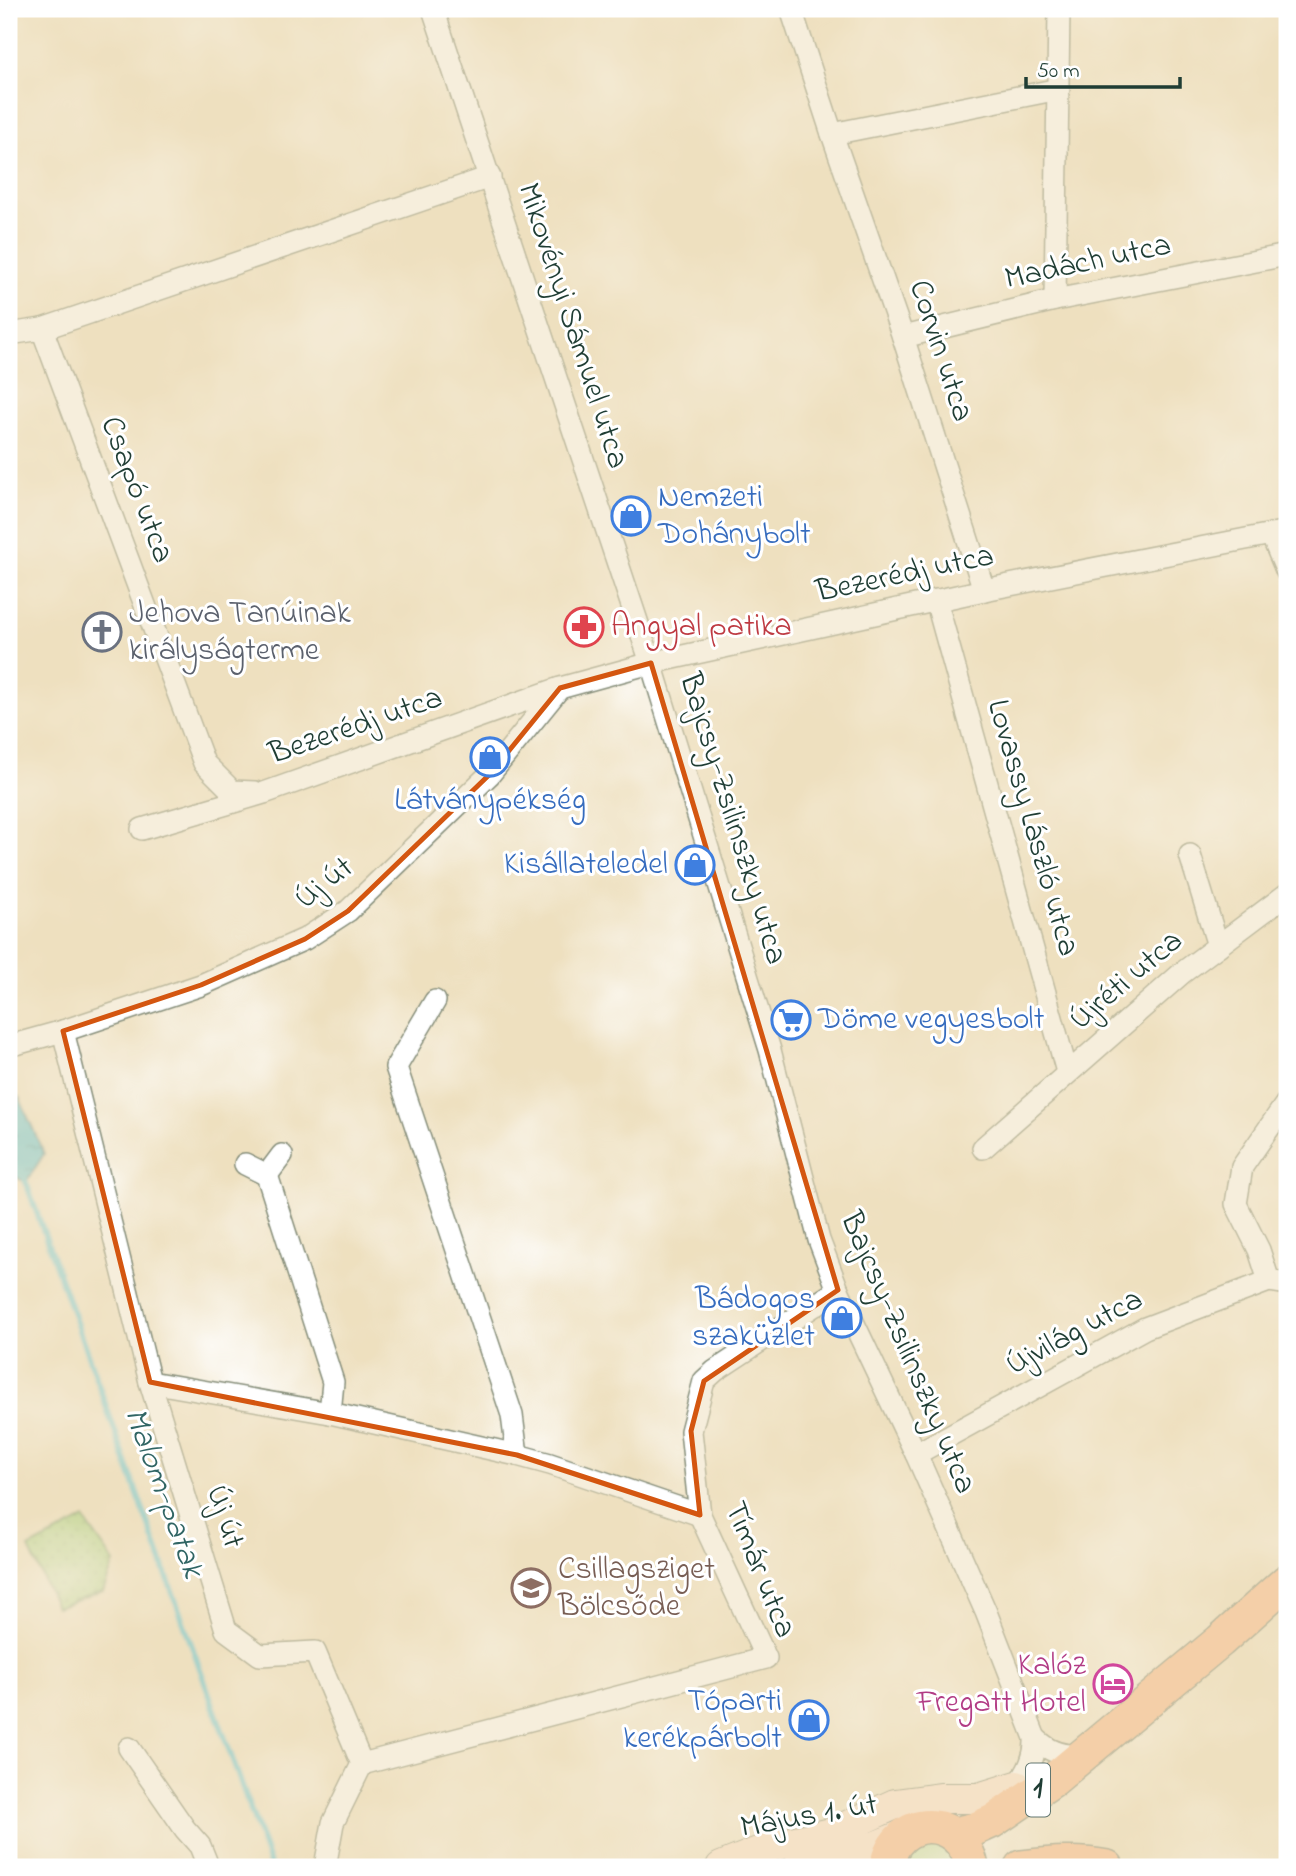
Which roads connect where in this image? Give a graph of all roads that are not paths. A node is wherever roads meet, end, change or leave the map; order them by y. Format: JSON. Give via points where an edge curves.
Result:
{"nodes":[{"id":1,"x":433,"y":9,"type":"edge"},
{"id":2,"x":791,"y":9,"type":"edge"},
{"id":3,"x":1059,"y":9,"type":"edge"},
{"id":4,"x":1059,"y":89,"type":"junction"},
{"id":5,"x":832,"y":134,"type":"junction"},
{"id":6,"x":489,"y":177,"type":"junction"},
{"id":7,"x":1287,"y":255,"type":"edge"},
{"id":8,"x":1055,"y":300,"type":"junction"},
{"id":9,"x":42,"y":329,"type":"junction"},
{"id":10,"x":9,"y":334,"type":"edge"},
{"id":11,"x":903,"y":337,"type":"junction"},
{"id":12,"x":1279,"y":533,"type":"edge"},
{"id":13,"x":1287,"y":572,"type":"edge"},
{"id":14,"x":984,"y":590,"type":"junction"},
{"id":15,"x":936,"y":600,"type":"junction"},
{"id":16,"x":651,"y":663,"type":"junction"},
{"id":17,"x":560,"y":688,"type":"junction"},
{"id":18,"x":264,"y":793,"type":"junction"},
{"id":19,"x":142,"y":829,"type":"dead end"},
{"id":20,"x":1190,"y":855,"type":"dead end"},
{"id":21,"x":1287,"y":894,"type":"edge"},
{"id":22,"x":1218,"y":946,"type":"junction"},
{"id":23,"x":435,"y":1001,"type":"dead end"},
{"id":24,"x":63,"y":1031,"type":"junction"},
{"id":25,"x":9,"y":1046,"type":"edge"},
{"id":26,"x":1067,"y":1072,"type":"junction"},
{"id":27,"x":1287,"y":1102,"type":"edge"},
{"id":28,"x":983,"y":1148,"type":"dead end"},
{"id":29,"x":282,"y":1155,"type":"dead end"},
{"id":30,"x":246,"y":1164,"type":"dead end"},
{"id":31,"x":267,"y":1175,"type":"junction"},
{"id":32,"x":1278,"y":1282,"type":"edge"},
{"id":33,"x":838,"y":1290,"type":"junction"},
{"id":34,"x":150,"y":1382,"type":"junction"},
{"id":35,"x":330,"y":1413,"type":"junction"},
{"id":36,"x":916,"y":1454,"type":"junction"},
{"id":37,"x":517,"y":1455,"type":"junction"},
{"id":38,"x":700,"y":1515,"type":"junction"},
{"id":39,"x":1287,"y":1581,"type":"edge"},
{"id":40,"x":1112,"y":1730,"type":"junction"},
{"id":41,"x":1035,"y":1738,"type":"junction"},
{"id":42,"x":128,"y":1748,"type":"dead end"},
{"id":43,"x":1069,"y":1755,"type":"junction"},
{"id":44,"x":362,"y":1764,"type":"junction"},
{"id":45,"x":1017,"y":1786,"type":"junction"},
{"id":46,"x":953,"y":1834,"type":"junction"},
{"id":47,"x":903,"y":1835,"type":"junction"},
{"id":48,"x":205,"y":1867,"type":"edge"},
{"id":49,"x":325,"y":1867,"type":"edge"},
{"id":50,"x":724,"y":1867,"type":"edge"},
{"id":51,"x":886,"y":1867,"type":"edge"},
{"id":52,"x":972,"y":1867,"type":"edge"},
{"id":53,"x":1021,"y":1867,"type":"edge"},
{"id":54,"x":1107,"y":1867,"type":"edge"}],
"edges":[{"from":1,"to":6,"type":"street","name":"Mikovényi Sámuel utca"},
{"from":2,"to":5,"type":"street","name":"Corvin utca"},
{"from":3,"to":4,"type":"street"},
{"from":4,"to":5,"type":"street"},
{"from":4,"to":8,"type":"street"},
{"from":5,"to":11,"type":"street","name":"Corvin utca"},
{"from":6,"to":9,"type":"street"},
{"from":6,"to":16,"type":"street","name":"Mikovényi Sámuel utca"},
{"from":7,"to":8,"type":"street","name":"Madách utca"},
{"from":8,"to":11,"type":"street","name":"Madách utca"},
{"from":9,"to":10,"type":"street"},
{"from":9,"to":18,"type":"street","name":"Csapó utca","via":[[204,763],[232,791]]},
{"from":11,"to":14,"type":"street","name":"Corvin utca"},
{"from":12,"to":13,"type":"street"},
{"from":12,"to":14,"type":"street","name":"Bezerédj utca"},
{"from":14,"to":15,"type":"street","name":"Bezerédj utca"},
{"from":15,"to":16,"type":"street","name":"Bezerédj utca"},
{"from":15,"to":26,"type":"street","name":"Lovassy László utca"},
{"from":16,"to":17,"type":"street","name":"Bezerédj utca"},
{"from":16,"to":33,"type":"street","name":"Bajcsy-Zsilinszky utca","via":[[770,1050],[819,1240]]},
{"from":17,"to":18,"type":"street","name":"Bezerédj utca"},
{"from":17,"to":24,"type":"street","name":"Új út","via":[[490,774],[348,911],[305,939],[201,985]]},
{"from":18,"to":19,"type":"street","name":"Bezerédj utca"},
{"from":20,"to":22,"type":"street","name":"Újréti utca"},
{"from":21,"to":22,"type":"street","name":"Újréti utca"},
{"from":22,"to":26,"type":"street","name":"Újréti utca"},
{"from":23,"to":37,"type":"street","via":[[396,1067],[512,1415]]},
{"from":24,"to":25,"type":"street","name":"Új út"},
{"from":24,"to":34,"type":"street","name":"Új út"},
{"from":26,"to":28,"type":"street","name":"Újréti utca"},
{"from":27,"to":32,"type":"street","name":"Újvilág utca","via":[[1241,1167],[1236,1204]]},
{"from":29,"to":31,"type":"street"},
{"from":30,"to":31,"type":"street"},
{"from":31,"to":35,"type":"street","via":[[333,1382]]},
{"from":32,"to":36,"type":"street","name":"Újvilág utca","via":[[1145,1328]]},
{"from":33,"to":36,"type":"street","name":"Bajcsy-Zsilinszky utca"},
{"from":33,"to":38,"type":"street","name":"Tímár utca","via":[[704,1381],[691,1431]]},
{"from":34,"to":35,"type":"street"},
{"from":34,"to":44,"type":"street","name":"Új út","via":[[226,1630],[260,1655],[315,1652]]},
{"from":35,"to":37,"type":"street"},
{"from":36,"to":41,"type":"street","name":"Bajcsy-Zsilinszky utca","via":[[986,1612]]},
{"from":37,"to":38,"type":"street"},
{"from":38,"to":44,"type":"street","name":"Tímár utca","via":[[766,1658]]},
{"from":39,"to":40,"type":"main road","number":"1"},
{"from":40,"to":43,"type":"main road"},
{"from":40,"to":46,"type":"main road","number":"1","via":[[1053,1780],[993,1821]]},
{"from":41,"to":43,"type":"street","via":[[1058,1754]]},
{"from":41,"to":45,"type":"street","via":[[1027,1773]]},
{"from":42,"to":48,"type":"street","via":[[200,1846]]},
{"from":43,"to":45,"type":"main road"},
{"from":44,"to":49,"type":"street","via":[[333,1823]]},
{"from":45,"to":50,"type":"main road","via":[[978,1798],[895,1804],[832,1833],[773,1846]]},
{"from":46,"to":47,"type":"main road","number":"1","via":[[928,1826]]},
{"from":46,"to":52,"type":"main road","via":[[963,1843]]},
{"from":47,"to":50,"type":"main road","name":"Május 1. út","via":[[852,1851]]},
{"from":47,"to":51,"type":"main road","via":[[888,1855]]},
{"from":53,"to":54,"type":"main road"}]}
